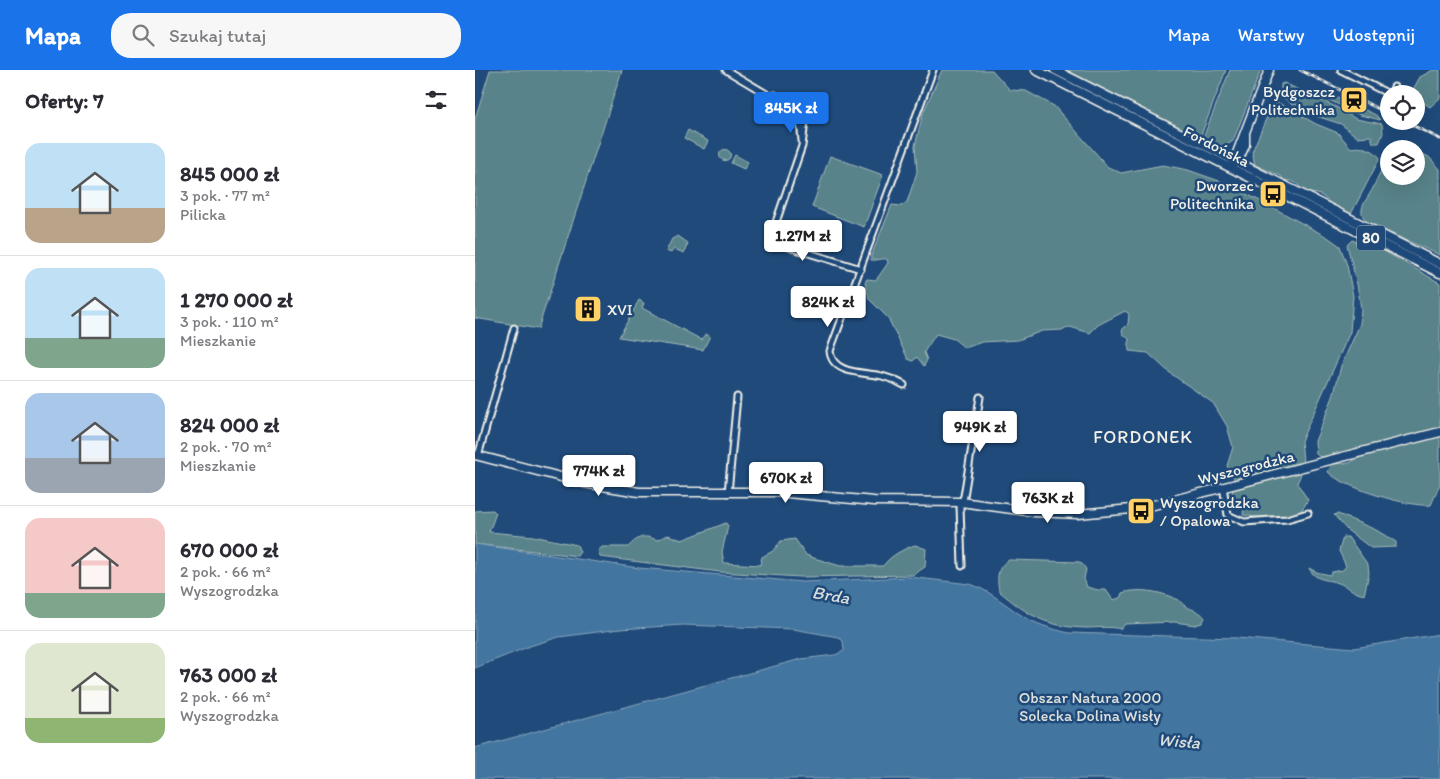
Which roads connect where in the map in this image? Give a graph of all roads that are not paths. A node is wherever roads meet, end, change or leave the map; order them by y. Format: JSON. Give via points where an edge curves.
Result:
{"nodes":[{"id":1,"x":726,"y":70,"type":"edge"},
{"id":2,"x":933,"y":70,"type":"edge"},
{"id":3,"x":1035,"y":70,"type":"edge"},
{"id":4,"x":1055,"y":70,"type":"edge"},
{"id":5,"x":1269,"y":70,"type":"edge"},
{"id":6,"x":1341,"y":70,"type":"edge"},
{"id":7,"x":1380,"y":89,"type":"edge"},
{"id":8,"x":794,"y":107,"type":"junction"},
{"id":9,"x":803,"y":121,"type":"junction"},
{"id":10,"x":1245,"y":134,"type":"junction"},
{"id":11,"x":1237,"y":149,"type":"junction"},
{"id":12,"x":1221,"y":153,"type":"junction"},
{"id":13,"x":1235,"y":163,"type":"junction"},
{"id":14,"x":1440,"y":264,"type":"edge"},
{"id":15,"x":861,"y":269,"type":"junction"},
{"id":16,"x":1440,"y":273,"type":"edge"},
{"id":17,"x":513,"y":328,"type":"dead end"},
{"id":18,"x":904,"y":385,"type":"dead end"},
{"id":19,"x":737,"y":397,"type":"dead end"},
{"id":20,"x":978,"y":398,"type":"dead end"},
{"id":21,"x":1440,"y":432,"type":"edge"},
{"id":22,"x":476,"y":456,"type":"edge"},
{"id":23,"x":1223,"y":487,"type":"junction"},
{"id":24,"x":728,"y":492,"type":"junction"},
{"id":25,"x":961,"y":502,"type":"junction"},
{"id":26,"x":1308,"y":513,"type":"dead end"},
{"id":27,"x":962,"y":566,"type":"dead end"}],
"edges":[{"from":1,"to":8,"type":"street"},
{"from":2,"to":15,"type":"street"},
{"from":3,"to":13,"type":"street","name":"Fordońska","number":"80","via":[[1104,105]]},
{"from":4,"to":12,"type":"street","name":"Fordońska","number":"80"},
{"from":5,"to":10,"type":"street"},
{"from":6,"to":7,"type":"street"},
{"from":8,"to":9,"type":"street","via":[[795,118]]},
{"from":8,"to":9,"type":"street","via":[[804,101],[811,106],[811,115]]},
{"from":9,"to":15,"type":"street","via":[[802,146],[777,218],[778,238],[789,247]]},
{"from":10,"to":11,"type":"street"},
{"from":10,"to":13,"type":"street","via":[[1245,145]]},
{"from":11,"to":12,"type":"street"},
{"from":11,"to":13,"type":"street"},
{"from":12,"to":13,"type":"street","name":"Fordońska","number":"80"},
{"from":13,"to":14,"type":"street","name":"Fordońska","number":"80"},
{"from":13,"to":16,"type":"street","name":"Fordońska","number":"80"},
{"from":15,"to":18,"type":"street","via":[[831,347],[831,356],[845,370],[882,376]]},
{"from":17,"to":22,"type":"street"},
{"from":19,"to":24,"type":"street"},
{"from":20,"to":25,"type":"street"},
{"from":21,"to":23,"type":"street","name":"Wyszogrodzka"},
{"from":22,"to":24,"type":"street","name":"Wyszogrodzka","via":[[629,491]]},
{"from":23,"to":25,"type":"street","name":"Wyszogrodzka","via":[[1142,508],[1092,514],[1039,512]]},
{"from":23,"to":26,"type":"street","via":[[1228,515],[1244,522],[1287,519]]},
{"from":24,"to":25,"type":"street","name":"Wyszogrodzka","via":[[776,492],[874,501]]},
{"from":25,"to":27,"type":"street"}]}
